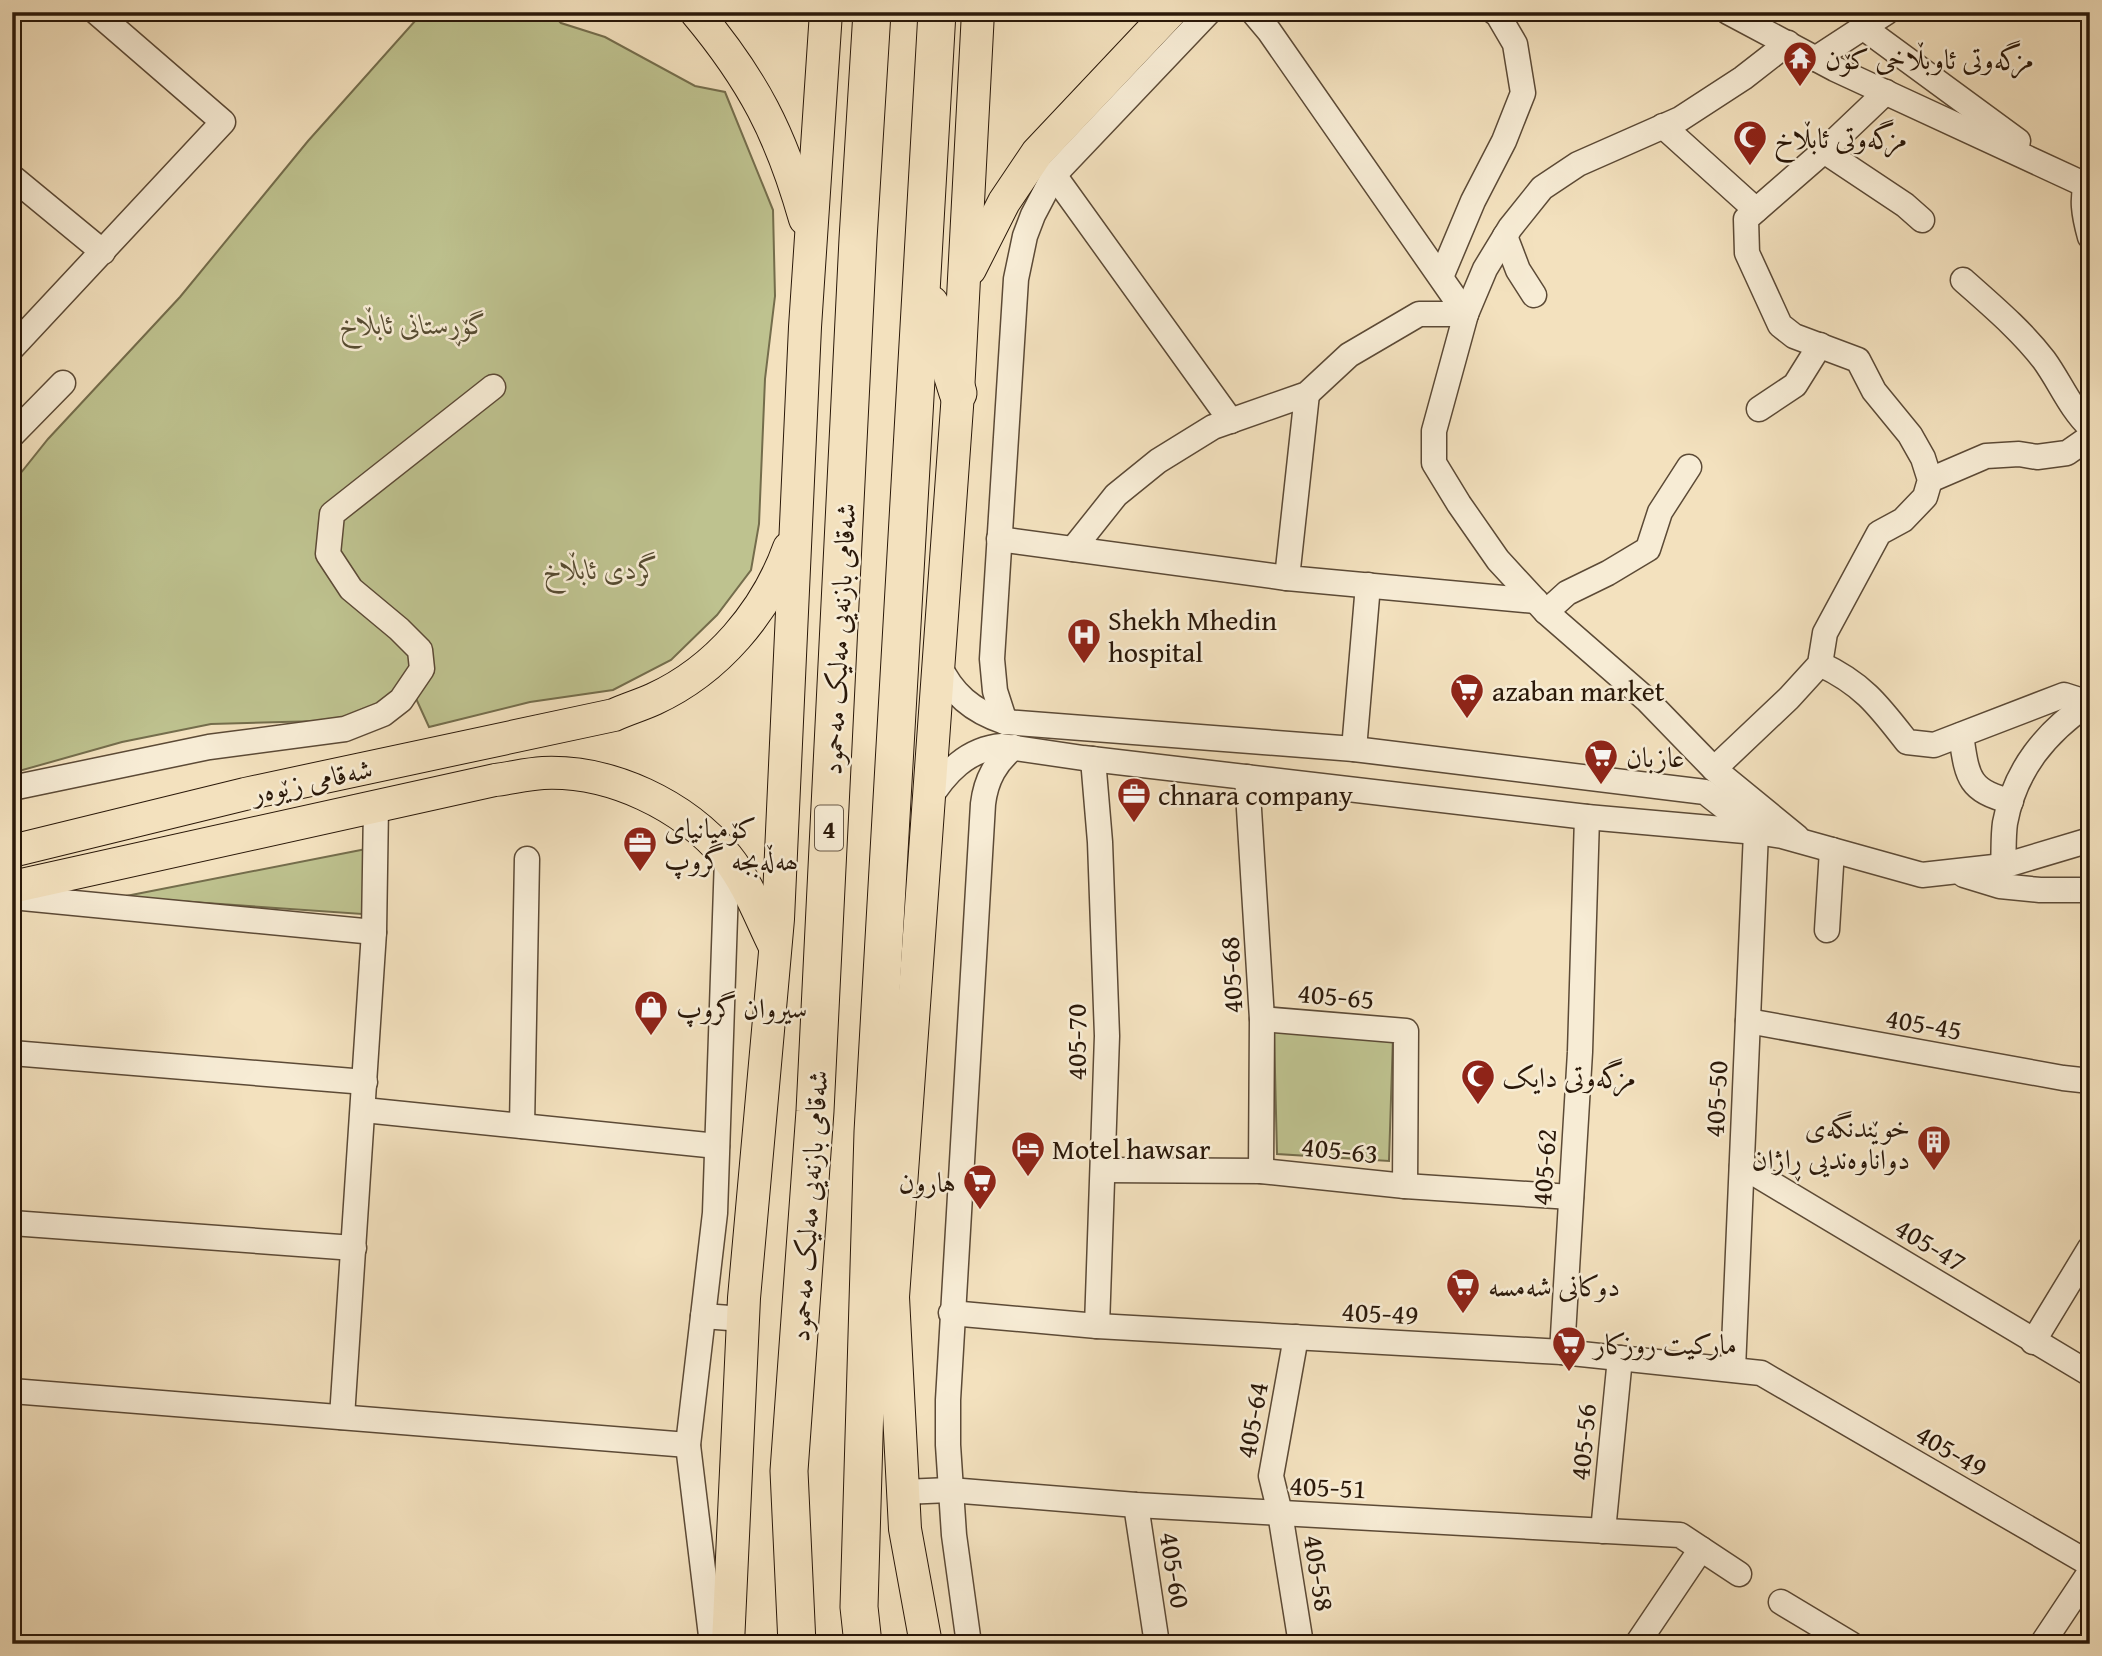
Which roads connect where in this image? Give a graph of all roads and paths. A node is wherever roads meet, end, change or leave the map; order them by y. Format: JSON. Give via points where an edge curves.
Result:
{"nodes":[{"id":1,"x":96,"y":12,"type":"edge"},
{"id":2,"x":696,"y":12,"type":"edge"},
{"id":3,"x":826,"y":12,"type":"edge"},
{"id":4,"x":872,"y":12,"type":"edge"},
{"id":5,"x":937,"y":12,"type":"edge"},
{"id":6,"x":978,"y":12,"type":"edge"},
{"id":7,"x":1170,"y":12,"type":"edge"},
{"id":8,"x":1209,"y":12,"type":"edge"},
{"id":9,"x":1253,"y":12,"type":"edge"},
{"id":10,"x":1494,"y":12,"type":"edge"},
{"id":11,"x":1887,"y":12,"type":"edge"},
{"id":12,"x":1734,"y":14,"type":"edge"},
{"id":13,"x":1864,"y":28,"type":"junction"},
{"id":14,"x":1788,"y":43,"type":"junction"},
{"id":15,"x":1815,"y":59,"type":"junction"},
{"id":16,"x":1886,"y":92,"type":"junction"},
{"id":17,"x":1663,"y":126,"type":"junction"},
{"id":18,"x":1824,"y":151,"type":"junction"},
{"id":19,"x":2061,"y":173,"type":"junction"},
{"id":20,"x":1054,"y":175,"type":"junction"},
{"id":21,"x":12,"y":177,"type":"edge"},
{"id":22,"x":2088,"y":184,"type":"edge"},
{"id":23,"x":1756,"y":210,"type":"junction"},
{"id":24,"x":1922,"y":220,"type":"dead end"},
{"id":25,"x":1505,"y":236,"type":"junction"},
{"id":26,"x":2090,"y":237,"type":"edge"},
{"id":27,"x":811,"y":241,"type":"junction"},
{"id":28,"x":103,"y":252,"type":"junction"},
{"id":29,"x":1441,"y":277,"type":"junction"},
{"id":30,"x":964,"y":279,"type":"junction"},
{"id":31,"x":1963,"y":280,"type":"dead end"},
{"id":32,"x":923,"y":282,"type":"junction"},
{"id":33,"x":1534,"y":295,"type":"dead end"},
{"id":34,"x":1466,"y":314,"type":"junction"},
{"id":35,"x":1820,"y":345,"type":"junction"},
{"id":36,"x":12,"y":348,"type":"edge"},
{"id":37,"x":63,"y":383,"type":"dead end"},
{"id":38,"x":493,"y":387,"type":"dead end"},
{"id":39,"x":958,"y":393,"type":"junction"},
{"id":40,"x":1307,"y":394,"type":"junction"},
{"id":41,"x":1759,"y":409,"type":"dead end"},
{"id":42,"x":1231,"y":421,"type":"junction"},
{"id":43,"x":2089,"y":428,"type":"edge"},
{"id":44,"x":12,"y":435,"type":"edge"},
{"id":45,"x":1689,"y":467,"type":"dead end"},
{"id":46,"x":1930,"y":480,"type":"junction"},
{"id":47,"x":797,"y":527,"type":"junction"},
{"id":48,"x":999,"y":539,"type":"junction"},
{"id":49,"x":1073,"y":549,"type":"junction"},
{"id":50,"x":1287,"y":578,"type":"junction"},
{"id":51,"x":1368,"y":585,"type":"junction"},
{"id":52,"x":1541,"y":607,"type":"junction"},
{"id":53,"x":938,"y":663,"type":"junction"},
{"id":54,"x":1820,"y":663,"type":"junction"},
{"id":55,"x":2089,"y":704,"type":"edge"},
{"id":56,"x":1005,"y":722,"type":"junction"},
{"id":57,"x":1961,"y":734,"type":"junction"},
{"id":58,"x":1014,"y":747,"type":"junction"},
{"id":59,"x":1354,"y":749,"type":"junction"},
{"id":60,"x":1093,"y":759,"type":"junction"},
{"id":61,"x":1714,"y":769,"type":"junction"},
{"id":62,"x":1247,"y":777,"type":"junction"},
{"id":63,"x":12,"y":788,"type":"edge"},
{"id":64,"x":245,"y":794,"type":"junction"},
{"id":65,"x":2011,"y":801,"type":"junction"},
{"id":66,"x":928,"y":802,"type":"junction"},
{"id":67,"x":376,"y":806,"type":"junction"},
{"id":68,"x":1587,"y":817,"type":"junction"},
{"id":69,"x":1756,"y":832,"type":"junction"},
{"id":70,"x":2090,"y":840,"type":"edge"},
{"id":71,"x":225,"y":841,"type":"junction"},
{"id":72,"x":1803,"y":842,"type":"junction"},
{"id":73,"x":1832,"y":850,"type":"junction"},
{"id":74,"x":12,"y":851,"type":"edge"},
{"id":75,"x":727,"y":858,"type":"junction"},
{"id":76,"x":527,"y":859,"type":"dead end"},
{"id":77,"x":2003,"y":866,"type":"junction"},
{"id":78,"x":1953,"y":872,"type":"junction"},
{"id":79,"x":12,"y":887,"type":"edge"},
{"id":80,"x":2090,"y":890,"type":"edge"},
{"id":81,"x":12,"y":897,"type":"edge"},
{"id":82,"x":1826,"y":930,"type":"dead end"},
{"id":83,"x":374,"y":932,"type":"junction"},
{"id":84,"x":775,"y":948,"type":"junction"},
{"id":85,"x":1262,"y":1019,"type":"junction"},
{"id":86,"x":1748,"y":1021,"type":"junction"},
{"id":87,"x":12,"y":1053,"type":"edge"},
{"id":88,"x":2090,"y":1080,"type":"edge"},
{"id":89,"x":365,"y":1082,"type":"junction"},
{"id":90,"x":364,"y":1110,"type":"junction"},
{"id":91,"x":522,"y":1126,"type":"junction"},
{"id":92,"x":717,"y":1146,"type":"junction"},
{"id":93,"x":1742,"y":1166,"type":"junction"},
{"id":94,"x":1103,"y":1170,"type":"junction"},
{"id":95,"x":1261,"y":1171,"type":"junction"},
{"id":96,"x":1405,"y":1186,"type":"junction"},
{"id":97,"x":1571,"y":1197,"type":"junction"},
{"id":98,"x":12,"y":1223,"type":"edge"},
{"id":99,"x":354,"y":1248,"type":"junction"},
{"id":100,"x":2090,"y":1248,"type":"edge"},
{"id":101,"x":893,"y":1297,"type":"junction"},
{"id":102,"x":951,"y":1313,"type":"junction"},
{"id":103,"x":703,"y":1316,"type":"junction"},
{"id":104,"x":743,"y":1320,"type":"junction"},
{"id":105,"x":1097,"y":1326,"type":"junction"},
{"id":106,"x":1296,"y":1337,"type":"junction"},
{"id":107,"x":2033,"y":1342,"type":"junction"},
{"id":108,"x":1562,"y":1352,"type":"junction"},
{"id":109,"x":866,"y":1355,"type":"junction"},
{"id":110,"x":1620,"y":1358,"type":"junction"},
{"id":111,"x":1733,"y":1369,"type":"junction"},
{"id":112,"x":2090,"y":1374,"type":"edge"},
{"id":113,"x":12,"y":1391,"type":"edge"},
{"id":114,"x":342,"y":1417,"type":"junction"},
{"id":115,"x":688,"y":1445,"type":"junction"},
{"id":116,"x":950,"y":1490,"type":"junction"},
{"id":117,"x":903,"y":1492,"type":"junction"},
{"id":118,"x":1136,"y":1505,"type":"junction"},
{"id":119,"x":1280,"y":1513,"type":"junction"},
{"id":120,"x":1603,"y":1531,"type":"junction"},
{"id":121,"x":1701,"y":1549,"type":"junction"},
{"id":122,"x":2090,"y":1564,"type":"edge"},
{"id":123,"x":2090,"y":1572,"type":"edge"},
{"id":124,"x":1739,"y":1574,"type":"dead end"},
{"id":125,"x":1781,"y":1602,"type":"dead end"},
{"id":126,"x":1841,"y":1642,"type":"edge"},
{"id":127,"x":712,"y":1644,"type":"edge"},
{"id":128,"x":728,"y":1644,"type":"edge"},
{"id":129,"x":797,"y":1644,"type":"edge"},
{"id":130,"x":863,"y":1644,"type":"edge"},
{"id":131,"x":926,"y":1644,"type":"edge"},
{"id":132,"x":970,"y":1644,"type":"edge"},
{"id":133,"x":1157,"y":1644,"type":"edge"},
{"id":134,"x":1301,"y":1644,"type":"edge"},
{"id":135,"x":1637,"y":1644,"type":"edge"},
{"id":136,"x":2042,"y":1644,"type":"edge"}],
"edges":[{"from":1,"to":28,"type":"street","via":[[223,122]]},
{"from":2,"to":27,"type":"main road","via":[[754,90],[777,135]]},
{"from":3,"to":27,"type":"main road"},
{"from":4,"to":129,"type":"highway","name":"شەقامی بازنەیی مەلیک مەحمود","number":"4","via":[[815,1111],[789,1471]]},
{"from":5,"to":32,"type":"highway"},
{"from":6,"to":30,"type":"main road"},
{"from":7,"to":30,"type":"main road","via":[[1037,153],[1004,202]]},
{"from":8,"to":20,"type":"street"},
{"from":9,"to":29,"type":"street"},
{"from":10,"to":29,"type":"street","via":[[1515,44],[1523,93]]},
{"from":11,"to":13,"type":"street"},
{"from":12,"to":14,"type":"street"},
{"from":13,"to":15,"type":"street"},
{"from":13,"to":19,"type":"street"},
{"from":14,"to":15,"type":"street"},
{"from":14,"to":17,"type":"street","via":[[1744,78]]},
{"from":15,"to":16,"type":"street"},
{"from":16,"to":18,"type":"street"},
{"from":16,"to":19,"type":"street"},
{"from":17,"to":23,"type":"street"},
{"from":17,"to":25,"type":"street","via":[[1578,164],[1542,188]]},
{"from":18,"to":23,"type":"street"},
{"from":18,"to":24,"type":"street"},
{"from":19,"to":22,"type":"street"},
{"from":20,"to":42,"type":"street"},
{"from":20,"to":48,"type":"street","via":[[1033,215],[1017,268]]},
{"from":21,"to":28,"type":"street"},
{"from":22,"to":26,"type":"street","via":[[2085,218]]},
{"from":23,"to":35,"type":"street","via":[[1746,219],[1747,253],[1780,325],[1794,336]]},
{"from":25,"to":33,"type":"street"},
{"from":25,"to":34,"type":"street"},
{"from":27,"to":47,"type":"main road"},
{"from":28,"to":36,"type":"street"},
{"from":29,"to":34,"type":"street"},
{"from":30,"to":39,"type":"main road"},
{"from":31,"to":43,"type":"street","via":[[2043,359]]},
{"from":32,"to":39,"type":"highway"},
{"from":32,"to":109,"type":"highway","via":[[873,1132]]},
{"from":34,"to":40,"type":"street","via":[[1419,314],[1349,355]]},
{"from":34,"to":52,"type":"street","via":[[1434,431],[1434,463],[1497,560]]},
{"from":35,"to":41,"type":"street","via":[[1795,385]]},
{"from":35,"to":46,"type":"street","via":[[1858,359],[1874,391],[1910,435]]},
{"from":37,"to":44,"type":"street"},
{"from":38,"to":63,"type":"street","via":[[332,514],[328,554],[351,589],[420,650],[422,668],[401,700],[383,714],[345,729],[209,747]]},
{"from":39,"to":53,"type":"main road"},
{"from":40,"to":42,"type":"street"},
{"from":40,"to":50,"type":"street"},
{"from":42,"to":49,"type":"street","via":[[1158,461],[1116,495]]},
{"from":43,"to":46,"type":"street","via":[[2067,453],[1986,456]]},
{"from":45,"to":52,"type":"street","via":[[1660,512],[1648,549]]},
{"from":46,"to":54,"type":"street","via":[[1924,497],[1903,520],[1879,533],[1825,633]]},
{"from":47,"to":64,"type":"main road","name":"شەقامی زێوەر","via":[[759,610],[730,645],[666,692],[614,715]]},
{"from":47,"to":84,"type":"main road"},
{"from":48,"to":49,"type":"street"},
{"from":48,"to":56,"type":"street","via":[[992,676]]},
{"from":49,"to":50,"type":"street"},
{"from":50,"to":51,"type":"street"},
{"from":51,"to":52,"type":"street"},
{"from":51,"to":59,"type":"street"},
{"from":52,"to":61,"type":"street","via":[[1647,700]]},
{"from":53,"to":56,"type":"street","via":[[964,701]]},
{"from":53,"to":66,"type":"main road"},
{"from":54,"to":57,"type":"street","via":[[1873,698],[1907,742],[1934,745]]},
{"from":54,"to":61,"type":"street"},
{"from":55,"to":57,"type":"street","via":[[2064,695]]},
{"from":55,"to":65,"type":"street","via":[[2044,739]]},
{"from":56,"to":59,"type":"street"},
{"from":57,"to":65,"type":"street","via":[[1974,785]]},
{"from":58,"to":60,"type":"street"},
{"from":58,"to":66,"type":"street","via":[[990,747],[967,757],[945,777]]},
{"from":58,"to":102,"type":"street","via":[[992,772],[983,803]]},
{"from":59,"to":69,"type":"street","via":[[1706,792]]},
{"from":60,"to":62,"type":"street"},
{"from":60,"to":94,"type":"street","name":"405-70","via":[[1107,1036]]},
{"from":61,"to":72,"type":"street"},
{"from":62,"to":68,"type":"street"},
{"from":62,"to":85,"type":"street","name":"405-68"},
{"from":64,"to":71,"type":"main road"},
{"from":64,"to":74,"type":"main road","name":"شەقامی زێوەر"},
{"from":65,"to":77,"type":"street"},
{"from":66,"to":101,"type":"main road"},
{"from":67,"to":71,"type":"main road","name":"شەقامی زێوەر"},
{"from":67,"to":75,"type":"main road","name":"شەقامی زێوەر","via":[[495,780],[545,773],[584,776],[649,796],[680,814]]},
{"from":67,"to":83,"type":"street"},
{"from":68,"to":69,"type":"street"},
{"from":68,"to":97,"type":"street","name":"405-62"},
{"from":69,"to":72,"type":"street"},
{"from":69,"to":86,"type":"street","name":"405-50"},
{"from":70,"to":77,"type":"street"},
{"from":71,"to":79,"type":"main road","name":"شەقامی زێوەر"},
{"from":72,"to":73,"type":"street"},
{"from":73,"to":78,"type":"street","via":[[1922,875]]},
{"from":73,"to":82,"type":"street"},
{"from":75,"to":84,"type":"main road","name":"شەقامی زێوەر"},
{"from":75,"to":92,"type":"street"},
{"from":76,"to":91,"type":"street"},
{"from":77,"to":78,"type":"street"},
{"from":78,"to":80,"type":"street","via":[[2000,886]]},
{"from":81,"to":83,"type":"street"},
{"from":83,"to":89,"type":"street"},
{"from":84,"to":104,"type":"main road"},
{"from":85,"to":95,"type":"street","name":"405-68"},
{"from":85,"to":96,"type":"street","name":"405-65","via":[[1406,1031]]},
{"from":86,"to":88,"type":"street","name":"405-45"},
{"from":86,"to":93,"type":"street","name":"405-50"},
{"from":87,"to":89,"type":"street"},
{"from":89,"to":90,"type":"street"},
{"from":90,"to":91,"type":"street"},
{"from":90,"to":99,"type":"street"},
{"from":91,"to":92,"type":"street"},
{"from":92,"to":103,"type":"street","via":[[715,1213]]},
{"from":93,"to":107,"type":"street","name":"405-47"},
{"from":93,"to":111,"type":"street","name":"405-50"},
{"from":94,"to":95,"type":"street","name":"405-63"},
{"from":94,"to":105,"type":"street","name":"405-70"},
{"from":95,"to":96,"type":"street","name":"405-63"},
{"from":96,"to":97,"type":"street","name":"405-63"},
{"from":97,"to":108,"type":"street","name":"405-62"},
{"from":98,"to":99,"type":"street"},
{"from":99,"to":114,"type":"street"},
{"from":100,"to":107,"type":"street"},
{"from":101,"to":109,"type":"highway"},
{"from":101,"to":117,"type":"main road"},
{"from":102,"to":105,"type":"street","name":"405-49"},
{"from":102,"to":116,"type":"street"},
{"from":103,"to":104,"type":"street"},
{"from":103,"to":115,"type":"street"},
{"from":104,"to":128,"type":"main road"},
{"from":105,"to":106,"type":"street","name":"405-49"},
{"from":106,"to":108,"type":"street","name":"405-49"},
{"from":106,"to":119,"type":"street","name":"405-64","via":[[1271,1476]]},
{"from":107,"to":112,"type":"street","name":"405-47"},
{"from":108,"to":110,"type":"street","name":"405-49"},
{"from":109,"to":130,"type":"highway","via":[[859,1607]]},
{"from":110,"to":111,"type":"street","name":"405-49"},
{"from":110,"to":120,"type":"street","name":"405-56"},
{"from":111,"to":122,"type":"street","name":"405-49","via":[[1761,1373]]},
{"from":113,"to":114,"type":"street"},
{"from":114,"to":115,"type":"street"},
{"from":115,"to":127,"type":"street"},
{"from":116,"to":117,"type":"street","name":"405-51"},
{"from":116,"to":118,"type":"street","name":"405-51"},
{"from":116,"to":132,"type":"street"},
{"from":117,"to":131,"type":"main road","via":[[905,1529]]},
{"from":118,"to":119,"type":"street","name":"405-51"},
{"from":118,"to":133,"type":"street","name":"405-60"},
{"from":119,"to":120,"type":"street","name":"405-51"},
{"from":119,"to":134,"type":"street","name":"405-58"},
{"from":120,"to":121,"type":"street","name":"405-51","via":[[1680,1535]]},
{"from":121,"to":124,"type":"street","name":"405-51"},
{"from":121,"to":135,"type":"street"},
{"from":123,"to":136,"type":"street"},
{"from":125,"to":126,"type":"street"}]}
